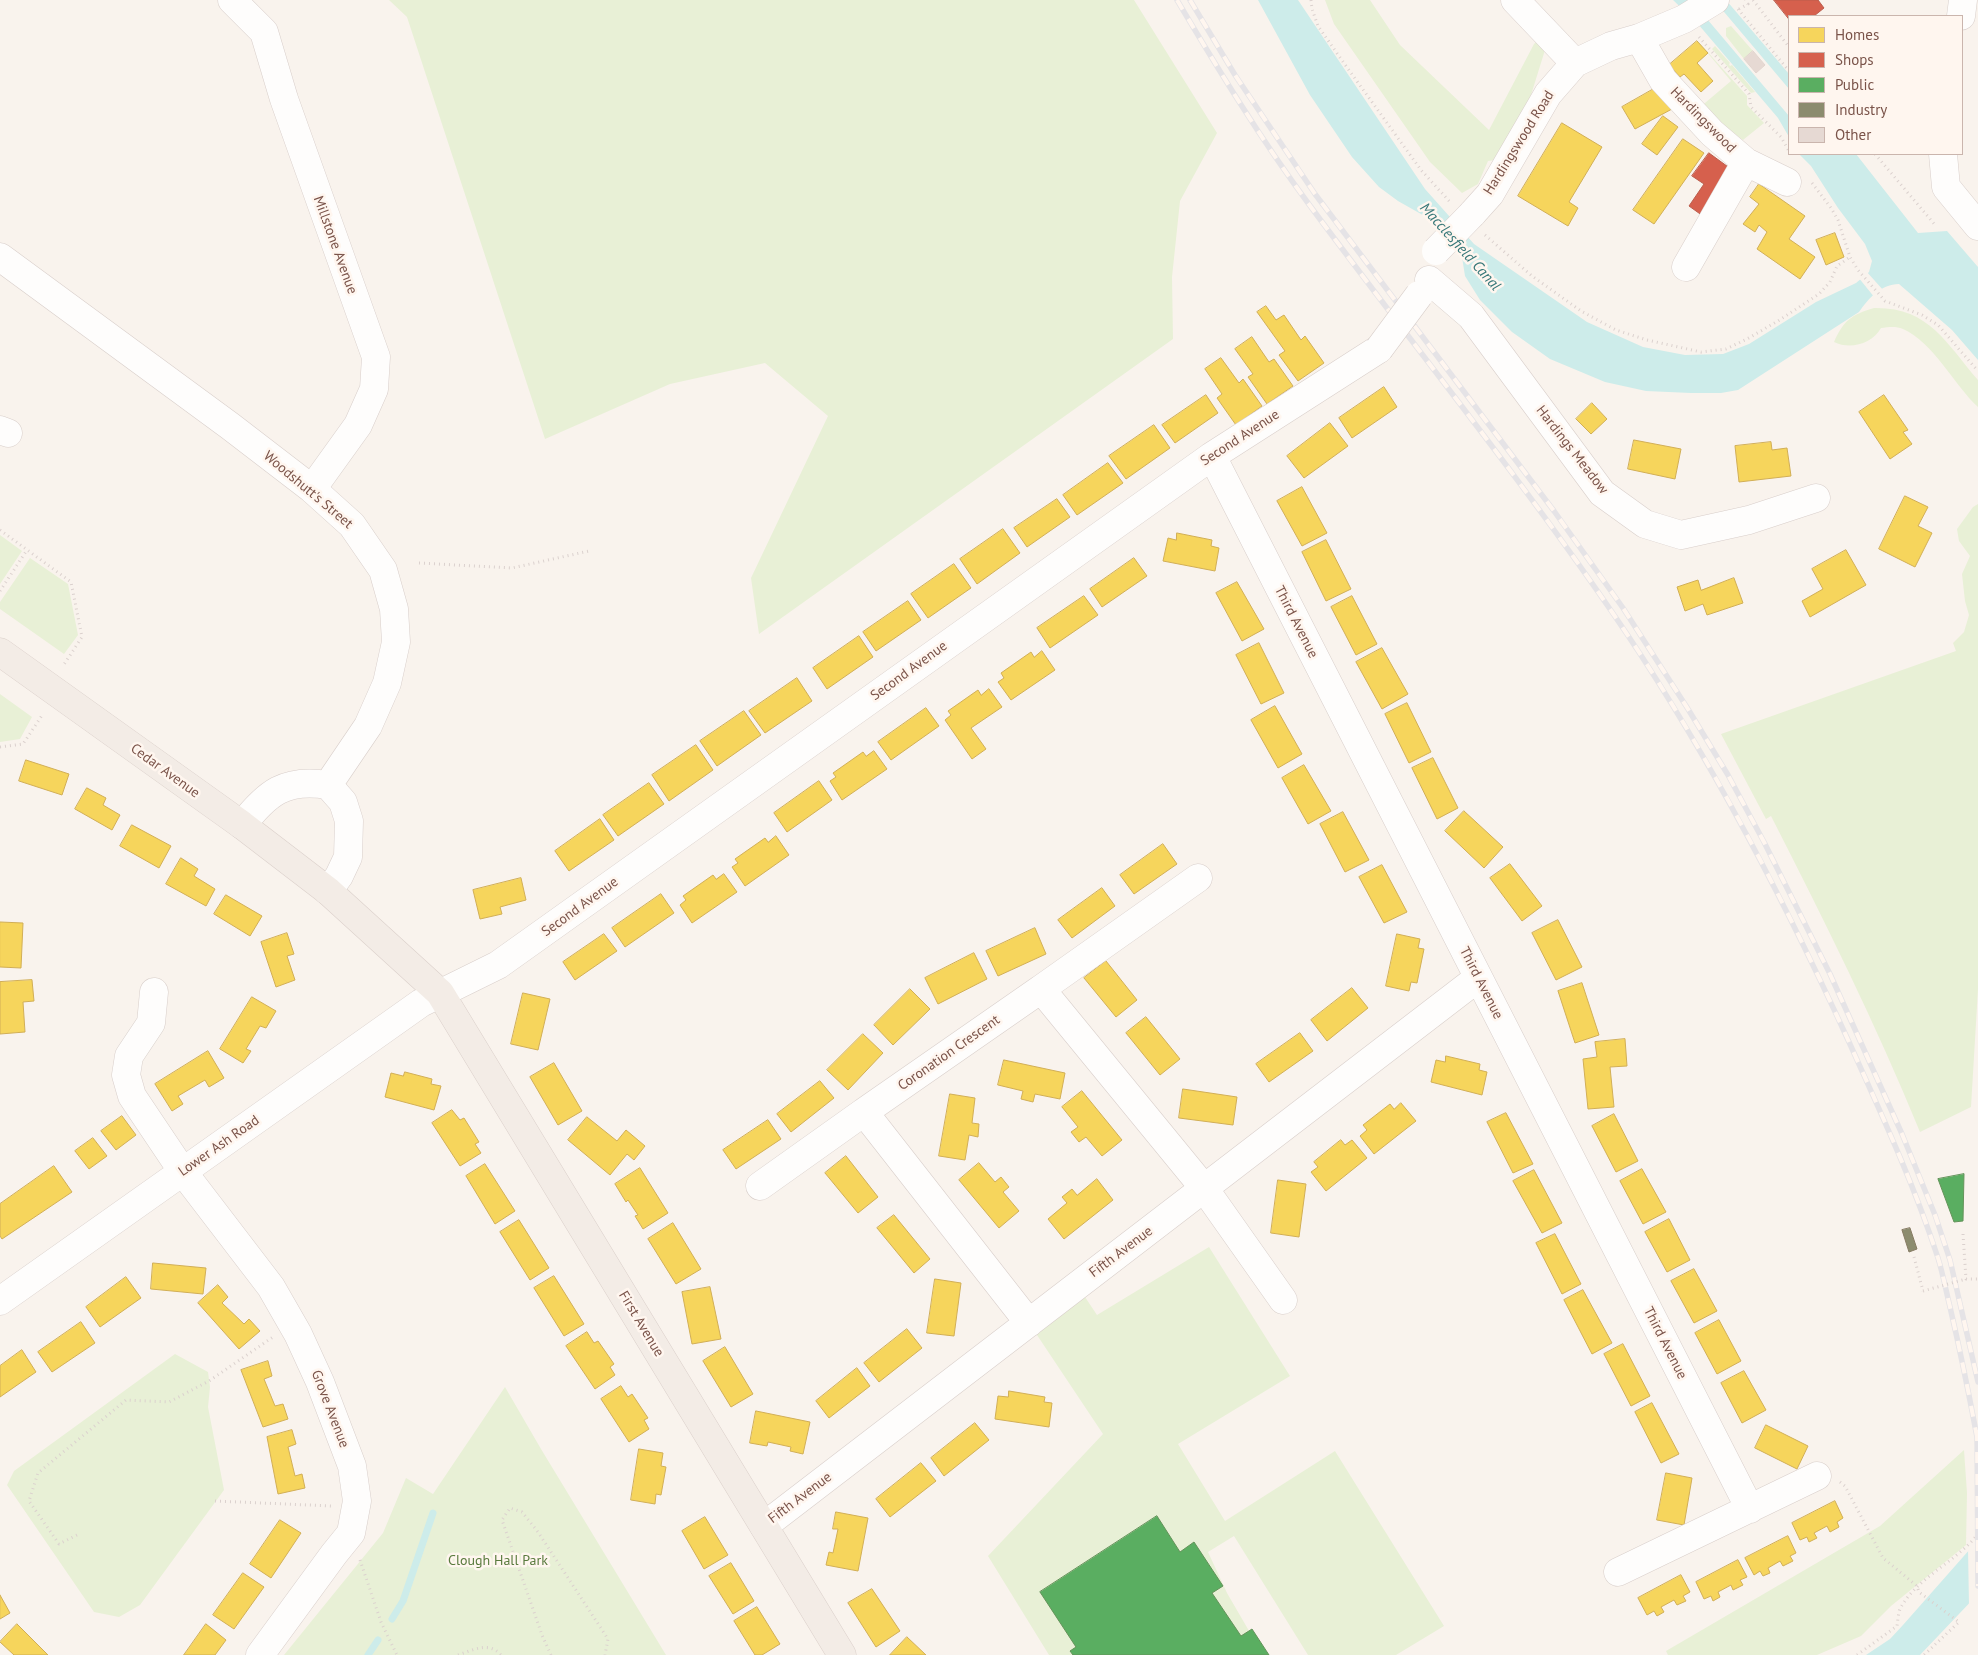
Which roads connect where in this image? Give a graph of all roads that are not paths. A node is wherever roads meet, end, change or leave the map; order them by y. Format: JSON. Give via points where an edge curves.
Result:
{"nodes":[{"id":1,"x":232,"y":0,"type":"edge"},
{"id":2,"x":1515,"y":0,"type":"edge"},
{"id":3,"x":1963,"y":0,"type":"edge"},
{"id":4,"x":1730,"y":7,"type":"edge"},
{"id":5,"x":1961,"y":15,"type":"edge"},
{"id":6,"x":1639,"y":38,"type":"junction"},
{"id":7,"x":1575,"y":62,"type":"junction"},
{"id":8,"x":1943,"y":155,"type":"edge"},
{"id":9,"x":1746,"y":162,"type":"junction"},
{"id":10,"x":1798,"y":181,"type":"road end"},
{"id":11,"x":1978,"y":226,"type":"edge"},
{"id":12,"x":0,"y":257,"type":"edge"},
{"id":13,"x":1686,"y":267,"type":"dead end"},
{"id":14,"x":1424,"y":287,"type":"junction"},
{"id":15,"x":1380,"y":349,"type":"joint"},
{"id":16,"x":1212,"y":456,"type":"junction"},
{"id":17,"x":312,"y":489,"type":"junction"},
{"id":18,"x":1816,"y":498,"type":"dead end"},
{"id":19,"x":0,"y":652,"type":"edge"},
{"id":20,"x":328,"y":785,"type":"junction"},
{"id":21,"x":242,"y":826,"type":"junction"},
{"id":22,"x":1198,"y":878,"type":"dead end"},
{"id":23,"x":328,"y":891,"type":"junction"},
{"id":24,"x":1478,"y":978,"type":"junction"},
{"id":25,"x":1040,"y":989,"type":"junction"},
{"id":26,"x":154,"y":992,"type":"dead end"},
{"id":27,"x":440,"y":993,"type":"junction"},
{"id":28,"x":864,"y":1112,"type":"junction"},
{"id":29,"x":183,"y":1172,"type":"junction"},
{"id":30,"x":760,"y":1186,"type":"dead end"},
{"id":31,"x":1204,"y":1188,"type":"junction"},
{"id":32,"x":1283,"y":1300,"type":"dead end"},
{"id":33,"x":0,"y":1301,"type":"edge"},
{"id":34,"x":1029,"y":1323,"type":"junction"},
{"id":35,"x":1817,"y":1476,"type":"road end"},
{"id":36,"x":1750,"y":1509,"type":"junction"},
{"id":37,"x":764,"y":1526,"type":"junction"},
{"id":38,"x":1618,"y":1572,"type":"dead end"},
{"id":39,"x":260,"y":1655,"type":"edge"},
{"id":40,"x":842,"y":1655,"type":"edge"}],
"edges":[{"from":1,"to":17,"type":"street","name":"Millstone Avenue","via":[[264,32],[284,99],[376,357],[374,389],[358,425]]},
{"from":2,"to":7,"type":"street"},
{"from":3,"to":5,"type":"street"},
{"from":4,"to":6,"type":"street","name":"Hardingswood Road","via":[[1684,19]]},
{"from":6,"to":7,"type":"street","name":"Hardingswood Road"},
{"from":6,"to":9,"type":"street","name":"Hardingswood","via":[[1663,80],[1712,133]]},
{"from":7,"to":14,"type":"street","name":"Hardingswood Road","bridge":true,"via":[[1548,94],[1490,194],[1436,251]]},
{"from":8,"to":11,"type":"street","via":[[1946,187]]},
{"from":9,"to":10,"type":"street","name":"Hardingswood"},
{"from":9,"to":13,"type":"street"},
{"from":12,"to":17,"type":"street","name":"Woodshutt's Street"},
{"from":14,"to":15,"type":"street","name":"Hardingswood Road","bridge":true},
{"from":14,"to":18,"type":"street","name":"Hardings Meadow","via":[[1471,316],[1602,493],[1646,524],[1681,535],[1749,520]]},
{"from":15,"to":16,"type":"street","name":"Second Avenue"},
{"from":16,"to":24,"type":"street","name":"Third Avenue"},
{"from":16,"to":27,"type":"street","name":"Second Avenue","via":[[498,965]]},
{"from":17,"to":20,"type":"street","name":"Woodshutt's Street","via":[[352,525],[383,570],[394,610],[396,634],[387,683],[368,726]]},
{"from":19,"to":21,"type":"main road","name":"Cedar Avenue"},
{"from":20,"to":21,"type":"street","via":[[309,782],[285,787],[267,796]]},
{"from":20,"to":23,"type":"street","via":[[343,802],[349,821],[348,857]]},
{"from":21,"to":23,"type":"main road","name":"Cedar Avenue"},
{"from":22,"to":25,"type":"street","name":"Coronation Crescent"},
{"from":23,"to":27,"type":"main road","name":"Cedar Avenue"},
{"from":24,"to":31,"type":"street","name":"Fifth Avenue"},
{"from":24,"to":36,"type":"street","name":"Third Avenue"},
{"from":25,"to":28,"type":"street","name":"Coronation Crescent"},
{"from":25,"to":31,"type":"street"},
{"from":26,"to":29,"type":"street","name":"Grove Avenue","via":[[151,1023],[129,1056],[126,1075],[132,1096]]},
{"from":27,"to":29,"type":"street","name":"Lower Ash Road","via":[[421,1003]]},
{"from":27,"to":37,"type":"main road","name":"First Avenue"},
{"from":28,"to":30,"type":"street","name":"Coronation Crescent"},
{"from":28,"to":34,"type":"street"},
{"from":29,"to":33,"type":"street","name":"Lower Ash Road"},
{"from":29,"to":39,"type":"street","name":"Grove Avenue","via":[[270,1287],[292,1324],[320,1382],[352,1466],[357,1501],[351,1534]]},
{"from":31,"to":32,"type":"street"},
{"from":31,"to":34,"type":"street","name":"Fifth Avenue"},
{"from":34,"to":37,"type":"street","name":"Fifth Avenue"},
{"from":35,"to":36,"type":"street"},
{"from":36,"to":38,"type":"street"},
{"from":37,"to":40,"type":"main road","name":"First Avenue"}]}
